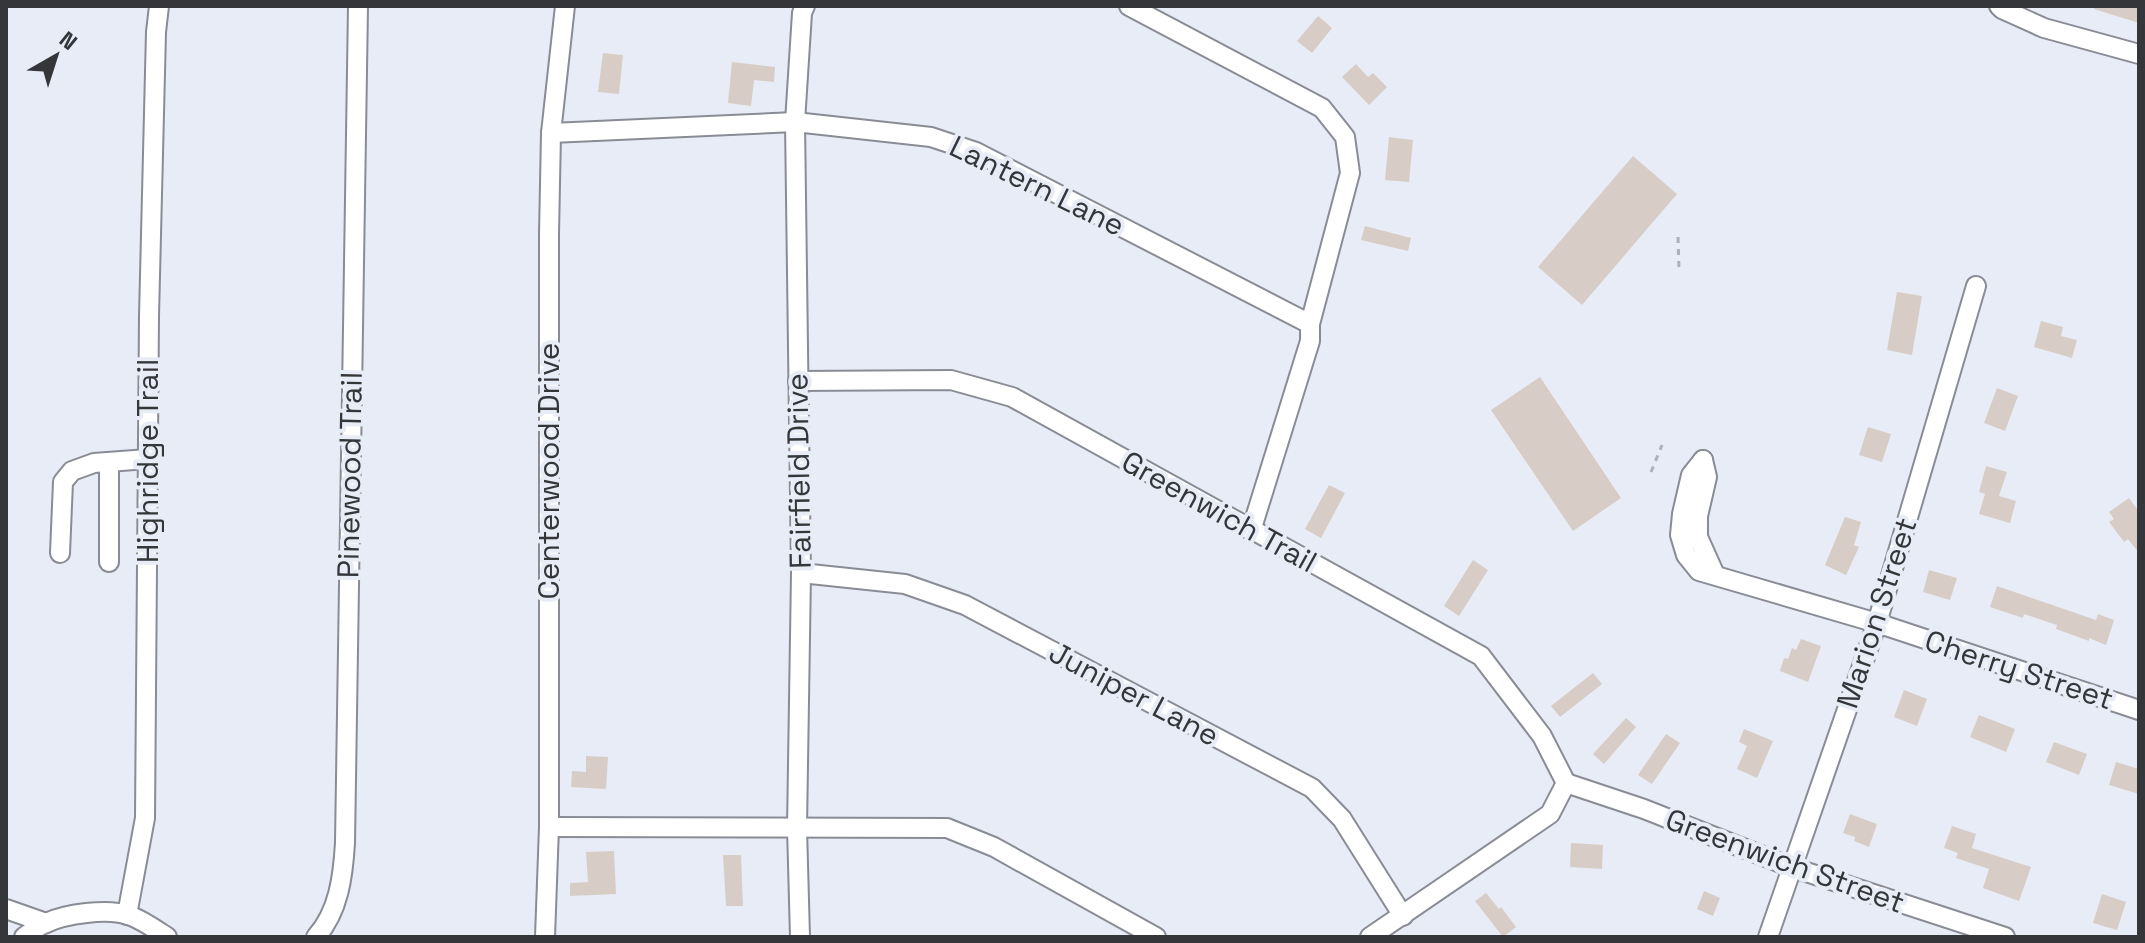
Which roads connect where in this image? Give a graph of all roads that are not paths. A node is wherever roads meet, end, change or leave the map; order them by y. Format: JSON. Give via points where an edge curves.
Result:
{"nodes":[{"id":1,"x":159,"y":6,"type":"edge"},
{"id":2,"x":358,"y":6,"type":"edge"},
{"id":3,"x":565,"y":6,"type":"edge"},
{"id":4,"x":805,"y":6,"type":"edge"},
{"id":5,"x":1129,"y":6,"type":"edge"},
{"id":6,"x":1999,"y":6,"type":"edge"},
{"id":7,"x":2139,"y":54,"type":"edge"},
{"id":8,"x":795,"y":122,"type":"junction"},
{"id":9,"x":551,"y":133,"type":"junction"},
{"id":10,"x":1976,"y":286,"type":"dead end"},
{"id":11,"x":1310,"y":324,"type":"junction"},
{"id":12,"x":798,"y":381,"type":"junction"},
{"id":13,"x":148,"y":459,"type":"junction"},
{"id":14,"x":109,"y":462,"type":"junction"},
{"id":15,"x":1251,"y":531,"type":"junction"},
{"id":16,"x":60,"y":553,"type":"dead end"},
{"id":17,"x":109,"y":562,"type":"dead end"},
{"id":18,"x":801,"y":573,"type":"junction"},
{"id":19,"x":1715,"y":575,"type":"junction"},
{"id":20,"x":1877,"y":623,"type":"junction"},
{"id":21,"x":2139,"y":710,"type":"edge"},
{"id":22,"x":1566,"y":783,"type":"junction"},
{"id":23,"x":549,"y":827,"type":"junction"},
{"id":24,"x":797,"y":828,"type":"junction"},
{"id":25,"x":1791,"y":867,"type":"junction"},
{"id":26,"x":6,"y":909,"type":"edge"},
{"id":27,"x":127,"y":915,"type":"junction"},
{"id":28,"x":1403,"y":916,"type":"junction"},
{"id":29,"x":46,"y":923,"type":"junction"},
{"id":30,"x":24,"y":937,"type":"edge"},
{"id":31,"x":167,"y":937,"type":"edge"},
{"id":32,"x":316,"y":937,"type":"edge"},
{"id":33,"x":545,"y":937,"type":"edge"},
{"id":34,"x":800,"y":937,"type":"edge"},
{"id":35,"x":1156,"y":937,"type":"edge"},
{"id":36,"x":1370,"y":937,"type":"edge"},
{"id":37,"x":1768,"y":937,"type":"edge"},
{"id":38,"x":2005,"y":937,"type":"edge"}],
"edges":[{"from":1,"to":13,"type":"street","name":"Highridge Trail"},
{"from":2,"to":32,"type":"street","name":"Pinewood Trail","via":[[345,843],[335,903]]},
{"from":3,"to":9,"type":"street","name":"Centerwood Drive"},
{"from":4,"to":8,"type":"street","name":"Fairfield Drive"},
{"from":5,"to":11,"type":"street","via":[[1322,108],[1345,137],[1350,173]]},
{"from":6,"to":7,"type":"street","via":[[2044,28]]},
{"from":8,"to":9,"type":"street","name":"Lantern Lane"},
{"from":8,"to":11,"type":"street","name":"Lantern Lane","via":[[931,137],[976,152]]},
{"from":8,"to":12,"type":"street","name":"Fairfield Drive"},
{"from":9,"to":23,"type":"street","name":"Centerwood Drive"},
{"from":10,"to":20,"type":"street","name":"Marion Street"},
{"from":11,"to":15,"type":"street","via":[[1310,341]]},
{"from":12,"to":15,"type":"street","name":"Greenwich Trail","via":[[951,380],[1012,397]]},
{"from":12,"to":18,"type":"street","name":"Fairfield Drive"},
{"from":13,"to":14,"type":"street"},
{"from":13,"to":27,"type":"street","name":"Highridge Trail","via":[[145,818]]},
{"from":14,"to":16,"type":"street","via":[[83,466],[63,482]]},
{"from":14,"to":17,"type":"street"},
{"from":15,"to":22,"type":"street","name":"Greenwich Trail","via":[[1481,656],[1542,736]]},
{"from":18,"to":24,"type":"street","name":"Fairfield Drive"},
{"from":18,"to":28,"type":"street","name":"Juniper Lane","via":[[905,584],[965,605],[1312,788],[1342,819]]},
{"from":19,"to":19,"type":"street","name":"Cherry Street","via":[[1698,537],[1707,477],[1703,460],[1691,475],[1680,535],[1686,555],[1699,571]]},
{"from":19,"to":20,"type":"street","name":"Cherry Street"},
{"from":20,"to":21,"type":"street","name":"Cherry Street"},
{"from":20,"to":25,"type":"street","name":"Marion Street"},
{"from":22,"to":25,"type":"street","name":"Greenwich Street"},
{"from":22,"to":28,"type":"street","via":[[1550,814]]},
{"from":23,"to":24,"type":"street"},
{"from":23,"to":33,"type":"street","name":"Centerwood Drive"},
{"from":24,"to":34,"type":"street","name":"Fairfield Drive"},
{"from":24,"to":35,"type":"street","via":[[947,828],[994,847]]},
{"from":25,"to":37,"type":"street","name":"Marion Street"},
{"from":25,"to":38,"type":"street","name":"Greenwich Street"},
{"from":26,"to":29,"type":"street"},
{"from":27,"to":29,"type":"street","via":[[100,912]]},
{"from":27,"to":31,"type":"street"},
{"from":28,"to":36,"type":"street"},
{"from":29,"to":30,"type":"street"}]}
